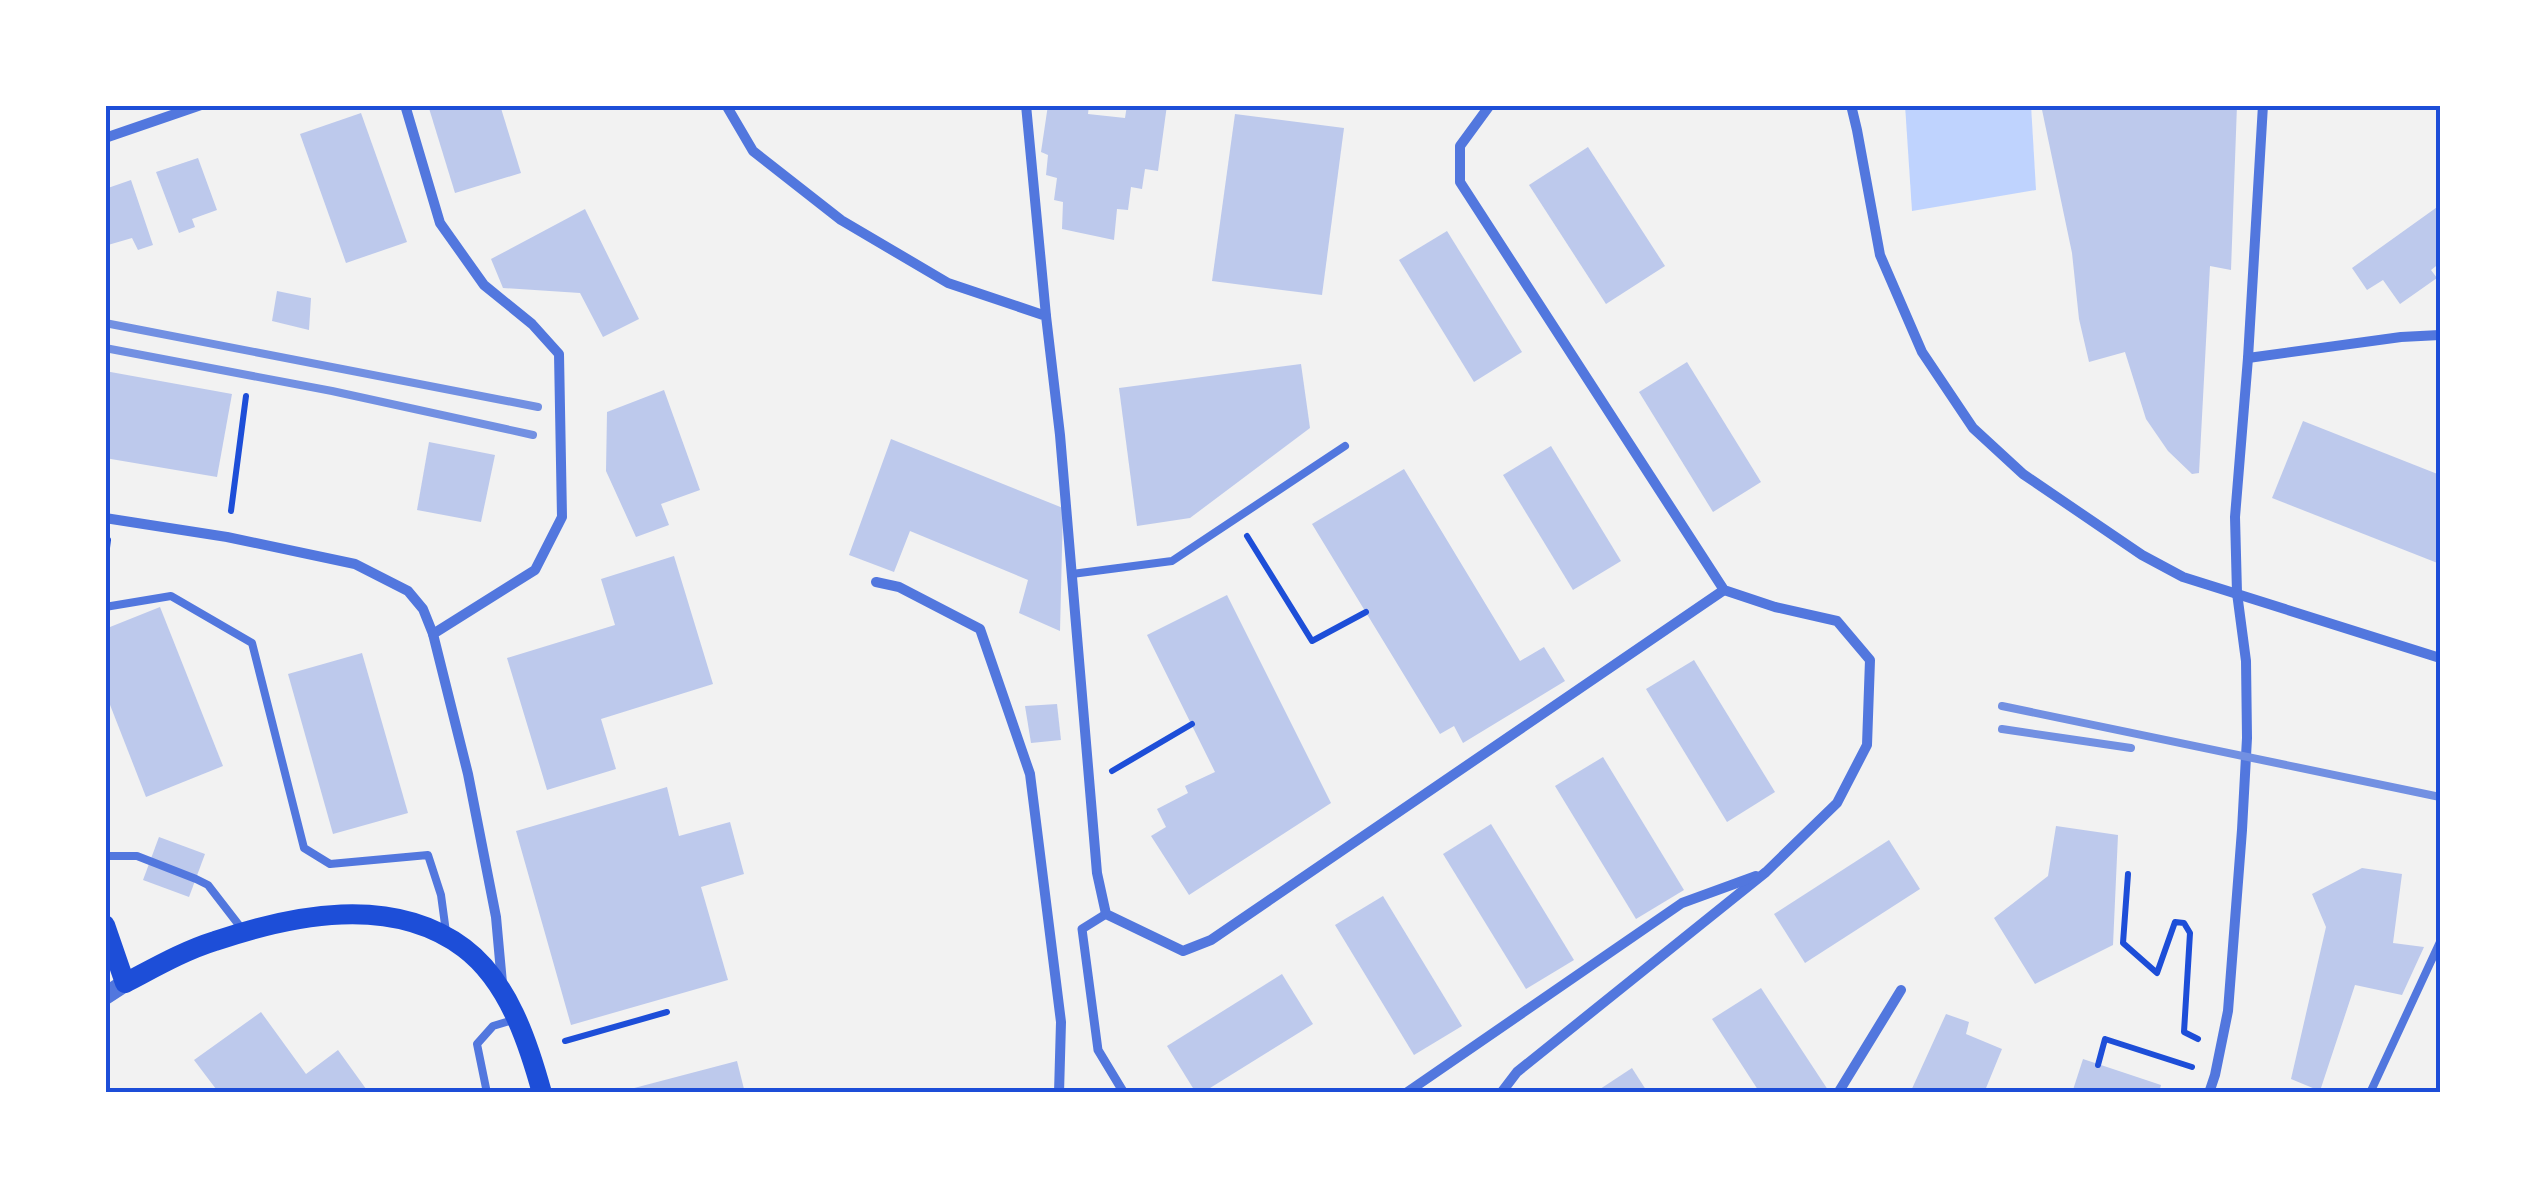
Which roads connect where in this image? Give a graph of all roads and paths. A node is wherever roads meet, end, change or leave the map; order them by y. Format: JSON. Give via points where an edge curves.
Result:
{"nodes":[{"id":1,"x":202,"y":105,"type":"edge"},
{"id":2,"x":405,"y":105,"type":"edge"},
{"id":3,"x":726,"y":105,"type":"edge"},
{"id":4,"x":1026,"y":105,"type":"edge"},
{"id":5,"x":1490,"y":105,"type":"edge"},
{"id":6,"x":1851,"y":105,"type":"edge"},
{"id":7,"x":2264,"y":105,"type":"edge"},
{"id":8,"x":105,"y":138,"type":"edge"},
{"id":9,"x":1046,"y":316,"type":"junction"},
{"id":10,"x":2440,"y":335,"type":"edge"},
{"id":11,"x":2248,"y":358,"type":"junction"},
{"id":12,"x":246,"y":396,"type":"dead end"},
{"id":13,"x":1345,"y":446,"type":"dead end"},
{"id":14,"x":105,"y":518,"type":"edge"},
{"id":15,"x":1236,"y":519,"type":"junction"},
{"id":16,"x":227,"y":537,"type":"junction"},
{"id":17,"x":1072,"y":574,"type":"junction"},
{"id":18,"x":876,"y":582,"type":"dead end"},
{"id":19,"x":1724,"y":590,"type":"junction"},
{"id":20,"x":2237,"y":593,"type":"junction"},
{"id":21,"x":105,"y":608,"type":"edge"},
{"id":22,"x":1366,"y":612,"type":"dead end"},
{"id":23,"x":433,"y":634,"type":"junction"},
{"id":24,"x":2440,"y":658,"type":"edge"},
{"id":25,"x":1192,"y":724,"type":"dead end"},
{"id":26,"x":1090,"y":784,"type":"junction"},
{"id":27,"x":105,"y":856,"type":"edge"},
{"id":28,"x":1766,"y":872,"type":"junction"},
{"id":29,"x":2128,"y":874,"type":"dead end"},
{"id":30,"x":1106,"y":914,"type":"junction"},
{"id":31,"x":105,"y":926,"type":"edge"},
{"id":32,"x":245,"y":932,"type":"junction"},
{"id":33,"x":446,"y":937,"type":"junction"},
{"id":34,"x":2440,"y":942,"type":"edge"},
{"id":35,"x":125,"y":983,"type":"junction"},
{"id":36,"x":1901,"y":990,"type":"dead end"},
{"id":37,"x":503,"y":994,"type":"junction"},
{"id":38,"x":105,"y":996,"type":"edge"},
{"id":39,"x":667,"y":1012,"type":"dead end"},
{"id":40,"x":517,"y":1018,"type":"junction"},
{"id":41,"x":565,"y":1041,"type":"dead end"},
{"id":42,"x":2220,"y":1050,"type":"junction"},
{"id":43,"x":2098,"y":1065,"type":"dead end"},
{"id":44,"x":2215,"y":1075,"type":"junction"},
{"id":45,"x":487,"y":1093,"type":"edge"},
{"id":46,"x":542,"y":1093,"type":"edge"},
{"id":47,"x":1059,"y":1093,"type":"edge"},
{"id":48,"x":1124,"y":1093,"type":"edge"},
{"id":49,"x":1406,"y":1093,"type":"edge"},
{"id":50,"x":1501,"y":1093,"type":"edge"},
{"id":51,"x":1838,"y":1093,"type":"edge"},
{"id":52,"x":2208,"y":1093,"type":"edge"},
{"id":53,"x":2370,"y":1093,"type":"edge"}],
"edges":[{"from":1,"to":8,"type":"street"},
{"from":2,"to":23,"type":"street","via":[[440,223],[484,286],[559,354],[562,517],[534,570]]},
{"from":3,"to":9,"type":"street","via":[[753,151],[841,220],[948,283]]},
{"from":4,"to":9,"type":"street"},
{"from":5,"to":19,"type":"street","via":[[1460,146],[1460,182]]},
{"from":6,"to":20,"type":"street","via":[[1880,255],[1922,352],[1973,428],[2023,474],[2142,555],[2182,577]]},
{"from":7,"to":11,"type":"street"},
{"from":9,"to":17,"type":"street"},
{"from":10,"to":11,"type":"street"},
{"from":11,"to":20,"type":"street","via":[[2235,517]]},
{"from":12,"to":16,"type":"path"},
{"from":13,"to":15,"type":"lane"},
{"from":14,"to":16,"type":"street"},
{"from":15,"to":17,"type":"lane","via":[[1172,562]]},
{"from":15,"to":22,"type":"path","via":[[1312,641]]},
{"from":16,"to":23,"type":"street","via":[[355,564],[408,591]]},
{"from":17,"to":26,"type":"street"},
{"from":18,"to":47,"type":"street","via":[[980,629],[1030,774],[1061,1022]]},
{"from":19,"to":28,"type":"street","via":[[1838,621],[1870,660],[1867,745],[1838,803]]},
{"from":19,"to":30,"type":"street","via":[[1212,940],[1182,952]]},
{"from":20,"to":24,"type":"street"},
{"from":20,"to":42,"type":"street","via":[[2246,738]]},
{"from":21,"to":33,"type":"lane","via":[[171,596],[252,643],[304,848],[330,864],[428,855]]},
{"from":23,"to":37,"type":"street","via":[[496,917]]},
{"from":25,"to":26,"type":"path"},
{"from":26,"to":30,"type":"street"},
{"from":27,"to":32,"type":"lane","via":[[137,856],[208,885]]},
{"from":28,"to":49,"type":"street","via":[[1682,903]]},
{"from":28,"to":50,"type":"street","via":[[1517,1072]]},
{"from":29,"to":42,"type":"path","via":[[2123,944],[2157,972],[2175,922],[2184,922],[2190,933],[2184,1032]]},
{"from":30,"to":48,"type":"street","via":[[1082,928],[1098,1050]]},
{"from":31,"to":35,"type":"main road"},
{"from":32,"to":33,"type":"main road","via":[[314,915],[350,914],[419,924]]},
{"from":32,"to":35,"type":"main road"},
{"from":33,"to":37,"type":"main road"},
{"from":34,"to":53,"type":"lane"},
{"from":35,"to":38,"type":"street"},
{"from":36,"to":51,"type":"street"},
{"from":37,"to":40,"type":"main road"},
{"from":39,"to":41,"type":"path"},
{"from":40,"to":45,"type":"lane","via":[[493,1026],[477,1044]]},
{"from":40,"to":46,"type":"main road"},
{"from":42,"to":44,"type":"street"},
{"from":43,"to":44,"type":"path","via":[[2105,1038]]},
{"from":44,"to":52,"type":"street"}]}
